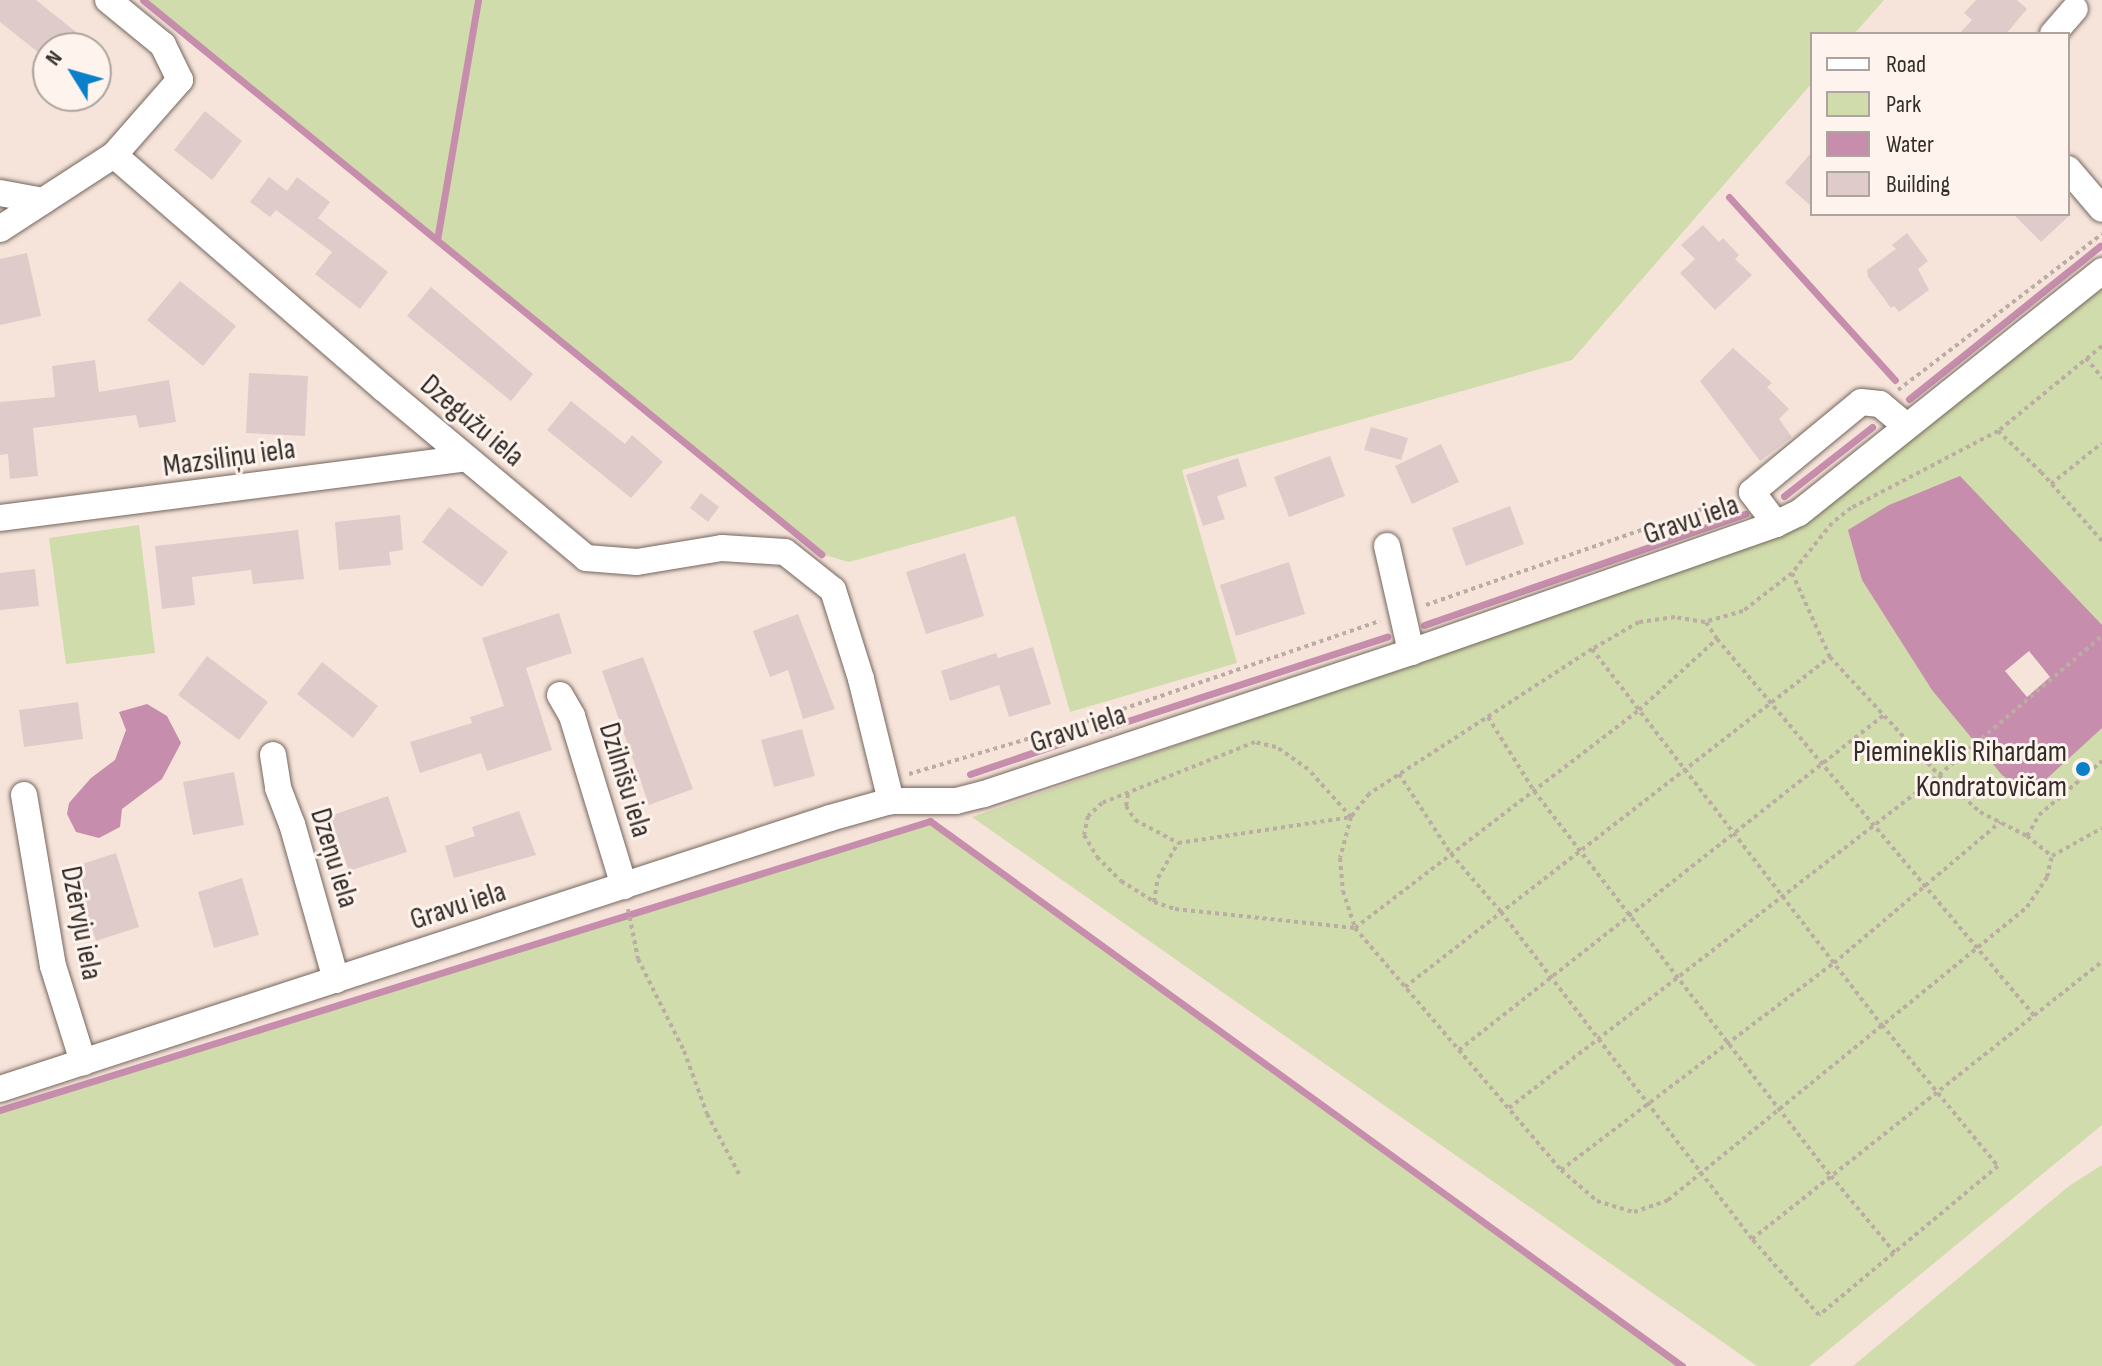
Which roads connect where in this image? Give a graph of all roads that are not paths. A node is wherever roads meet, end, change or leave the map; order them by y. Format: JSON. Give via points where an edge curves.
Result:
{"nodes":[{"id":1,"x":108,"y":0,"type":"edge"},
{"id":2,"x":2075,"y":9,"type":"dead end"},
{"id":3,"x":2055,"y":32,"type":"edge"},
{"id":4,"x":114,"y":155,"type":"junction"},
{"id":5,"x":2070,"y":171,"type":"edge"},
{"id":6,"x":0,"y":193,"type":"edge"},
{"id":7,"x":43,"y":201,"type":"junction"},
{"id":8,"x":2102,"y":209,"type":"edge"},
{"id":9,"x":0,"y":229,"type":"edge"},
{"id":10,"x":2102,"y":271,"type":"edge"},
{"id":11,"x":1907,"y":427,"type":"junction"},
{"id":12,"x":466,"y":458,"type":"junction"},
{"id":13,"x":0,"y":518,"type":"edge"},
{"id":14,"x":1776,"y":524,"type":"junction"},
{"id":15,"x":1387,"y":546,"type":"dead end"},
{"id":16,"x":1411,"y":652,"type":"junction"},
{"id":17,"x":560,"y":695,"type":"dead end"},
{"id":18,"x":273,"y":755,"type":"dead end"},
{"id":19,"x":24,"y":795,"type":"dead end"},
{"id":20,"x":891,"y":801,"type":"junction"},
{"id":21,"x":624,"y":886,"type":"junction"},
{"id":22,"x":336,"y":980,"type":"junction"},
{"id":23,"x":83,"y":1062,"type":"junction"},
{"id":24,"x":0,"y":1089,"type":"edge"}],
"edges":[{"from":1,"to":4,"type":"street","via":[[163,45],[180,80]]},
{"from":2,"to":3,"type":"street"},
{"from":4,"to":7,"type":"street"},
{"from":4,"to":12,"type":"street","name":"Dzegužu iela"},
{"from":5,"to":8,"type":"street"},
{"from":6,"to":7,"type":"street"},
{"from":7,"to":9,"type":"street"},
{"from":10,"to":11,"type":"street","name":"Gravu iela"},
{"from":11,"to":14,"type":"street","name":"Gravu iela","via":[[1799,513]]},
{"from":11,"to":14,"type":"street","via":[[1880,404],[1861,402],[1752,492]]},
{"from":12,"to":13,"type":"street","name":"Mazsiliņu iela"},
{"from":12,"to":20,"type":"street","name":"Dzegužu iela","via":[[586,558],[637,562],[722,548],[785,552],[833,590]]},
{"from":14,"to":16,"type":"street","name":"Gravu iela"},
{"from":15,"to":16,"type":"street"},
{"from":16,"to":20,"type":"street","name":"Gravu iela","via":[[984,794],[956,801]]},
{"from":17,"to":21,"type":"street","name":"Dzilnīšu iela","via":[[572,716]]},
{"from":18,"to":22,"type":"street","name":"Dzeņu iela","via":[[278,788]]},
{"from":19,"to":23,"type":"street","name":"Dzērvju iela","via":[[53,966]]},
{"from":20,"to":21,"type":"street","name":"Gravu iela"},
{"from":21,"to":22,"type":"street","name":"Gravu iela"},
{"from":22,"to":23,"type":"street","name":"Gravu iela"},
{"from":23,"to":24,"type":"street","name":"Gravu iela"}]}
